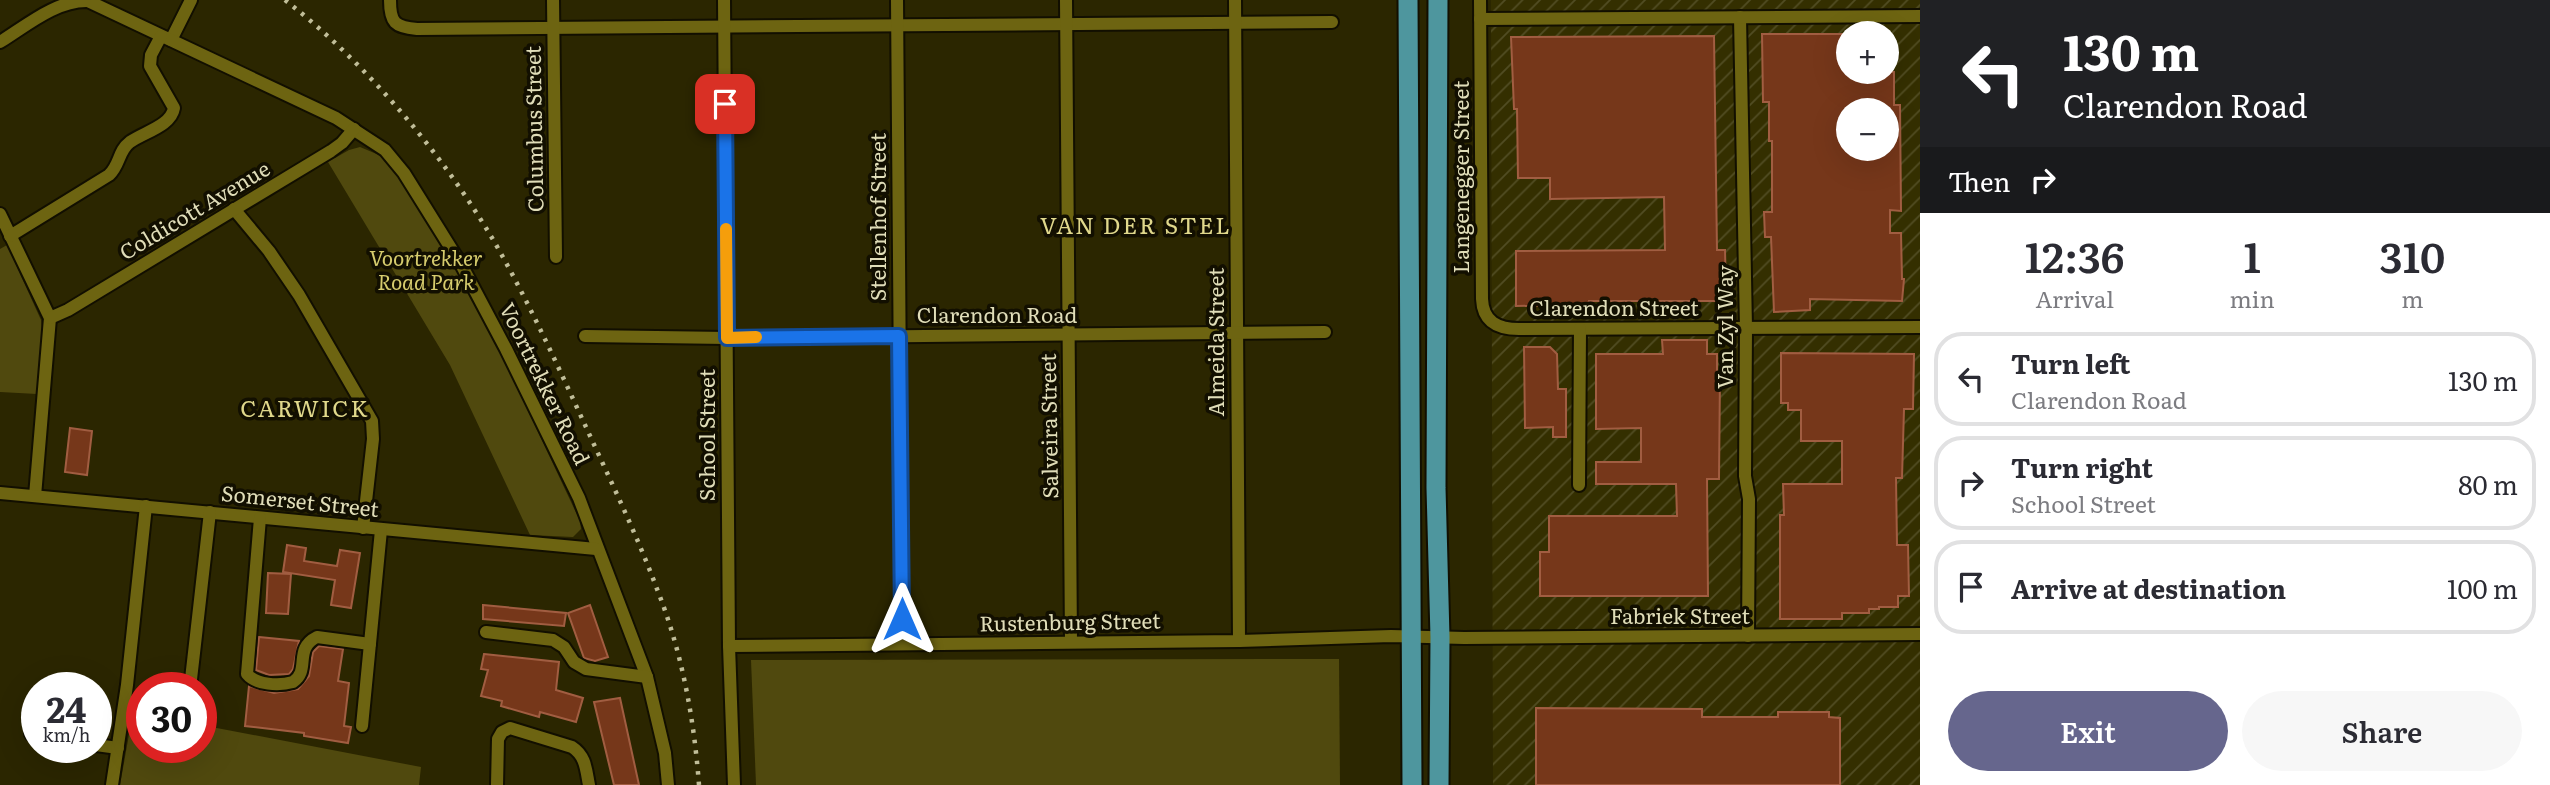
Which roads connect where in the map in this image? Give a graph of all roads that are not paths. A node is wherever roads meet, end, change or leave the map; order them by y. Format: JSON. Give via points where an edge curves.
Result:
{"nodes":[{"id":1,"x":191,"y":0,"type":"edge"},
{"id":2,"x":390,"y":0,"type":"edge"},
{"id":3,"x":553,"y":0,"type":"edge"},
{"id":4,"x":724,"y":0,"type":"edge"},
{"id":5,"x":897,"y":0,"type":"edge"},
{"id":6,"x":1066,"y":0,"type":"edge"},
{"id":7,"x":1235,"y":0,"type":"edge"},
{"id":8,"x":1408,"y":0,"type":"edge"},
{"id":9,"x":1437,"y":0,"type":"edge"},
{"id":10,"x":1480,"y":0,"type":"edge"},
{"id":11,"x":1920,"y":16,"type":"edge"},
{"id":12,"x":1740,"y":17,"type":"junction"},
{"id":13,"x":1480,"y":19,"type":"junction"},
{"id":14,"x":1235,"y":22,"type":"junction"},
{"id":15,"x":1332,"y":22,"type":"dead end"},
{"id":16,"x":1066,"y":24,"type":"junction"},
{"id":17,"x":897,"y":25,"type":"junction"},
{"id":18,"x":724,"y":27,"type":"junction"},
{"id":19,"x":553,"y":28,"type":"junction"},
{"id":20,"x":166,"y":38,"type":"junction"},
{"id":21,"x":0,"y":42,"type":"edge"},
{"id":22,"x":354,"y":129,"type":"junction"},
{"id":23,"x":234,"y":209,"type":"junction"},
{"id":24,"x":0,"y":214,"type":"edge"},
{"id":25,"x":10,"y":236,"type":"junction"},
{"id":26,"x":556,"y":257,"type":"dead end"},
{"id":27,"x":50,"y":318,"type":"junction"},
{"id":28,"x":1920,"y":327,"type":"edge"},
{"id":29,"x":1746,"y":328,"type":"junction"},
{"id":30,"x":1518,"y":329,"type":"joint"},
{"id":31,"x":1580,"y":329,"type":"junction"},
{"id":32,"x":1325,"y":332,"type":"dead end"},
{"id":33,"x":1237,"y":333,"type":"junction"},
{"id":34,"x":1068,"y":335,"type":"junction"},
{"id":35,"x":585,"y":336,"type":"dead end"},
{"id":36,"x":899,"y":336,"type":"junction"},
{"id":37,"x":727,"y":338,"type":"junction"},
{"id":38,"x":1579,"y":485,"type":"dead end"},
{"id":39,"x":0,"y":493,"type":"edge"},
{"id":40,"x":35,"y":496,"type":"junction"},
{"id":41,"x":146,"y":506,"type":"junction"},
{"id":42,"x":209,"y":513,"type":"junction"},
{"id":43,"x":260,"y":518,"type":"junction"},
{"id":44,"x":363,"y":528,"type":"junction"},
{"id":45,"x":382,"y":530,"type":"junction"},
{"id":46,"x":596,"y":549,"type":"junction"},
{"id":47,"x":486,"y":632,"type":"dead end"},
{"id":48,"x":1920,"y":634,"type":"edge"},
{"id":49,"x":1412,"y":636,"type":"junction"},
{"id":50,"x":1748,"y":636,"type":"junction"},
{"id":51,"x":1440,"y":637,"type":"junction"},
{"id":52,"x":1239,"y":641,"type":"junction"},
{"id":53,"x":1071,"y":642,"type":"junction"},
{"id":54,"x":370,"y":644,"type":"junction"},
{"id":55,"x":902,"y":645,"type":"junction"},
{"id":56,"x":729,"y":646,"type":"junction"},
{"id":57,"x":192,"y":672,"type":"edge"},
{"id":58,"x":647,"y":677,"type":"junction"},
{"id":59,"x":362,"y":726,"type":"dead end"},
{"id":60,"x":112,"y":747,"type":"edge"},
{"id":61,"x":118,"y":748,"type":"junction"},
{"id":62,"x":112,"y":785,"type":"edge"},
{"id":63,"x":497,"y":785,"type":"edge"},
{"id":64,"x":589,"y":785,"type":"edge"},
{"id":65,"x":668,"y":785,"type":"edge"},
{"id":66,"x":734,"y":785,"type":"edge"},
{"id":67,"x":1412,"y":785,"type":"edge"},
{"id":68,"x":1439,"y":785,"type":"edge"}],
"edges":[{"from":1,"to":20,"type":"street"},
{"from":2,"to":19,"type":"street","via":[[391,19],[404,28]]},
{"from":3,"to":19,"type":"street","name":"Columbus Street"},
{"from":4,"to":18,"type":"street","name":"School Street"},
{"from":5,"to":17,"type":"street","name":"Stellenhof Street"},
{"from":6,"to":16,"type":"street","name":"Salveira Street"},
{"from":7,"to":14,"type":"street","name":"Almeida Street"},
{"from":8,"to":49,"type":"highway"},
{"from":9,"to":51,"type":"highway"},
{"from":10,"to":13,"type":"street","name":"Langenegger Street"},
{"from":11,"to":12,"type":"street"},
{"from":12,"to":13,"type":"street"},
{"from":12,"to":29,"type":"street","name":"Van Zyl Way"},
{"from":13,"to":30,"type":"street","name":"Langenegger Street","via":[[1482,307],[1494,324]]},
{"from":14,"to":15,"type":"street"},
{"from":14,"to":16,"type":"street"},
{"from":14,"to":33,"type":"street","name":"Almeida Street"},
{"from":16,"to":17,"type":"street"},
{"from":16,"to":34,"type":"street","name":"Salveira Street"},
{"from":17,"to":18,"type":"street"},
{"from":17,"to":36,"type":"street","name":"Stellenhof Street"},
{"from":18,"to":19,"type":"street"},
{"from":18,"to":37,"type":"street","name":"School Street"},
{"from":19,"to":26,"type":"street","name":"Columbus Street"},
{"from":20,"to":21,"type":"street","name":"Voortrekker Road","via":[[88,1],[74,0]]},
{"from":20,"to":22,"type":"street","name":"Voortrekker Road"},
{"from":20,"to":25,"type":"street","via":[[151,55],[150,66],[174,108],[171,117],[123,148],[109,174]]},
{"from":22,"to":23,"type":"street","name":"Coldicott Avenue","via":[[342,144]]},
{"from":22,"to":46,"type":"street","name":"Voortrekker Road","via":[[385,150],[404,173],[462,266],[579,498]]},
{"from":23,"to":27,"type":"street","name":"Coldicott Avenue"},
{"from":23,"to":44,"type":"street","via":[[299,295],[372,421]]},
{"from":24,"to":25,"type":"street"},
{"from":25,"to":27,"type":"street"},
{"from":27,"to":40,"type":"street"},
{"from":28,"to":29,"type":"street","name":"Clarendon Street"},
{"from":29,"to":31,"type":"street","name":"Clarendon Street"},
{"from":29,"to":50,"type":"street","name":"Van Zyl Way"},
{"from":30,"to":31,"type":"street","name":"Clarendon Street"},
{"from":31,"to":38,"type":"street"},
{"from":32,"to":33,"type":"street","name":"Clarendon Road"},
{"from":33,"to":34,"type":"street","name":"Clarendon Road"},
{"from":33,"to":52,"type":"street","name":"Almeida Street"},
{"from":34,"to":36,"type":"street","name":"Clarendon Road"},
{"from":34,"to":53,"type":"street","name":"Salveira Street"},
{"from":35,"to":37,"type":"street","name":"Clarendon Road"},
{"from":36,"to":37,"type":"street","name":"Clarendon Road"},
{"from":36,"to":55,"type":"street","name":"Stellenhof Street"},
{"from":37,"to":56,"type":"street","name":"School Street"},
{"from":39,"to":40,"type":"street","name":"Somerset Street"},
{"from":40,"to":41,"type":"street","name":"Somerset Street"},
{"from":41,"to":42,"type":"street","name":"Somerset Street"},
{"from":41,"to":61,"type":"street"},
{"from":42,"to":43,"type":"street","name":"Somerset Street"},
{"from":42,"to":57,"type":"street"},
{"from":43,"to":44,"type":"street","name":"Somerset Street"},
{"from":43,"to":54,"type":"street","via":[[248,677],[283,684],[297,680],[304,649],[317,637]]},
{"from":44,"to":45,"type":"street","name":"Somerset Street"},
{"from":45,"to":46,"type":"street","name":"Somerset Street"},
{"from":45,"to":54,"type":"street"},
{"from":46,"to":58,"type":"street","name":"Voortrekker Road"},
{"from":47,"to":58,"type":"street","via":[[553,640],[578,666]]},
{"from":48,"to":50,"type":"street","name":"Fabriek Street"},
{"from":49,"to":51,"type":"street","name":"Fabriek Street"},
{"from":49,"to":52,"type":"street","name":"Rustenburg Street"},
{"from":49,"to":67,"type":"highway"},
{"from":50,"to":51,"type":"street","name":"Fabriek Street"},
{"from":51,"to":68,"type":"highway"},
{"from":52,"to":53,"type":"street","name":"Rustenburg Street"},
{"from":53,"to":55,"type":"street","name":"Rustenburg Street"},
{"from":54,"to":59,"type":"street"},
{"from":55,"to":56,"type":"street","name":"Rustenburg Street"},
{"from":56,"to":66,"type":"street","name":"School Street"},
{"from":58,"to":65,"type":"street","name":"Voortrekker Road"},
{"from":60,"to":61,"type":"street"},
{"from":61,"to":62,"type":"street"},
{"from":63,"to":64,"type":"street","via":[[498,738],[510,728],[578,750]]}]}
